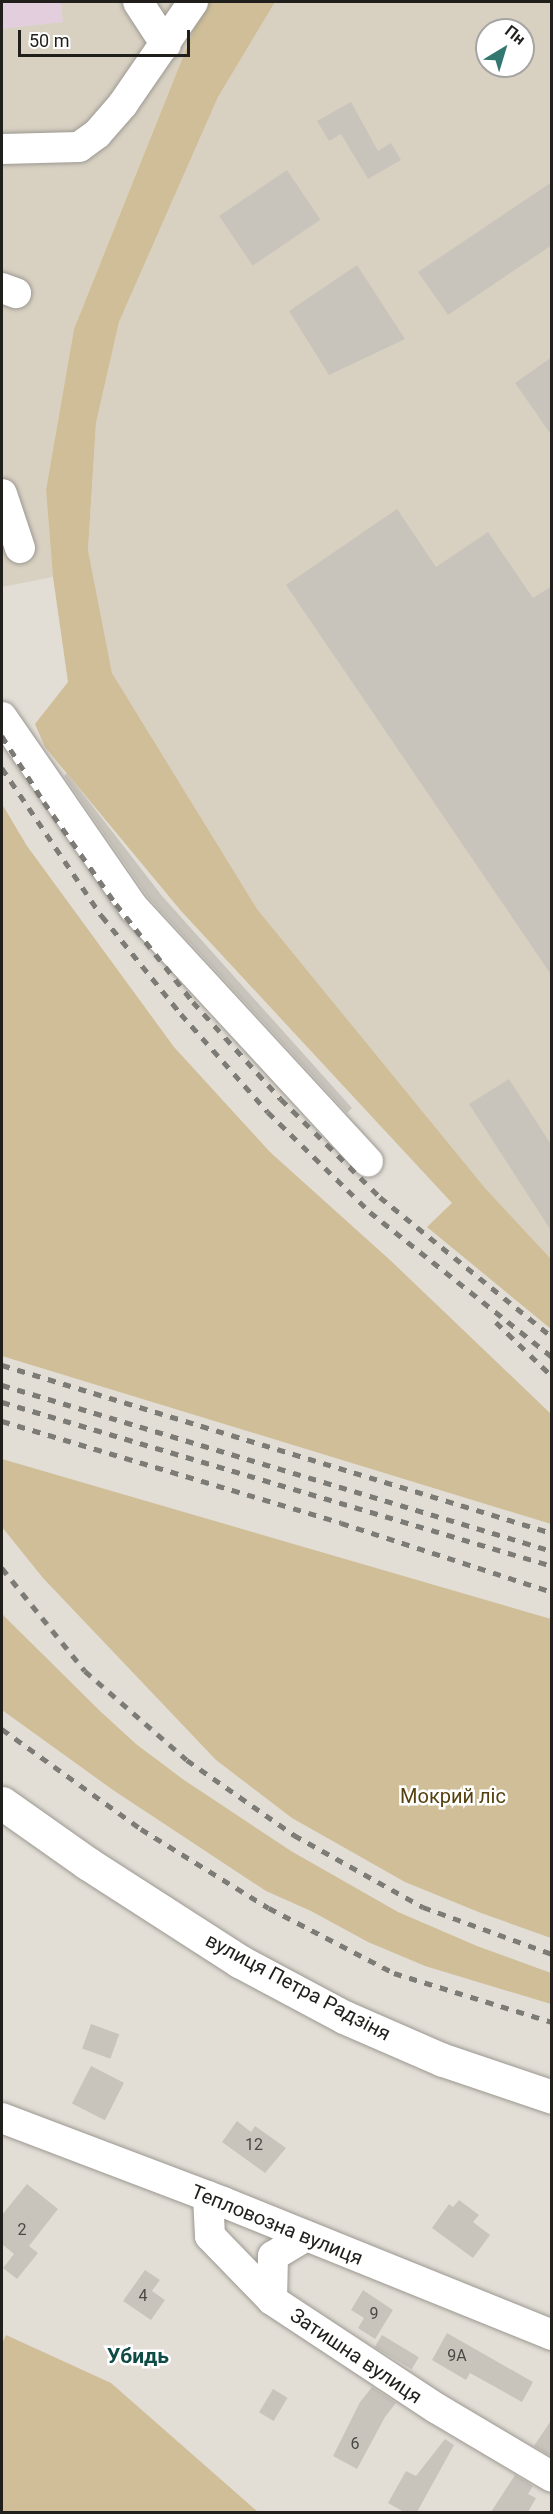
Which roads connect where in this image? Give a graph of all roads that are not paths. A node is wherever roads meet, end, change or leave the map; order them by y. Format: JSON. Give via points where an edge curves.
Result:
{"nodes":[{"id":1,"x":138,"y":2,"type":"edge"},
{"id":2,"x":194,"y":2,"type":"edge"},
{"id":3,"x":166,"y":45,"type":"junction"},
{"id":4,"x":2,"y":149,"type":"edge"},
{"id":5,"x":2,"y":494,"type":"edge"},
{"id":6,"x":20,"y":548,"type":"dead end"},
{"id":7,"x":2,"y":717,"type":"edge"},
{"id":8,"x":368,"y":1162,"type":"dead end"},
{"id":9,"x":2,"y":1803,"type":"edge"},
{"id":10,"x":552,"y":2097,"type":"edge"},
{"id":11,"x":2,"y":2118,"type":"edge"},
{"id":12,"x":208,"y":2196,"type":"junction"},
{"id":13,"x":306,"y":2236,"type":"junction"},
{"id":14,"x":272,"y":2300,"type":"junction"},
{"id":15,"x":552,"y":2335,"type":"edge"},
{"id":16,"x":552,"y":2477,"type":"edge"}],
"edges":[{"from":1,"to":3,"type":"street"},
{"from":2,"to":3,"type":"street"},
{"from":3,"to":4,"type":"street","via":[[123,104],[97,134],[79,147]]},
{"from":5,"to":6,"type":"street"},
{"from":7,"to":8,"type":"street","via":[[134,908]]},
{"from":9,"to":10,"type":"main road","name":"вулиця Петра Радзіня","via":[[239,1961],[345,2017],[443,2060]]},
{"from":11,"to":12,"type":"street","name":"Тепловозна вулиця"},
{"from":12,"to":13,"type":"street","name":"Тепловозна вулиця"},
{"from":12,"to":14,"type":"street","name":"Затишна вулиця","via":[[210,2236]]},
{"from":13,"to":14,"type":"street","via":[[273,2256]]},
{"from":13,"to":15,"type":"street","name":"Тепловозна вулиця"},
{"from":14,"to":16,"type":"street","name":"Затишна вулиця","via":[[436,2408]]}]}
